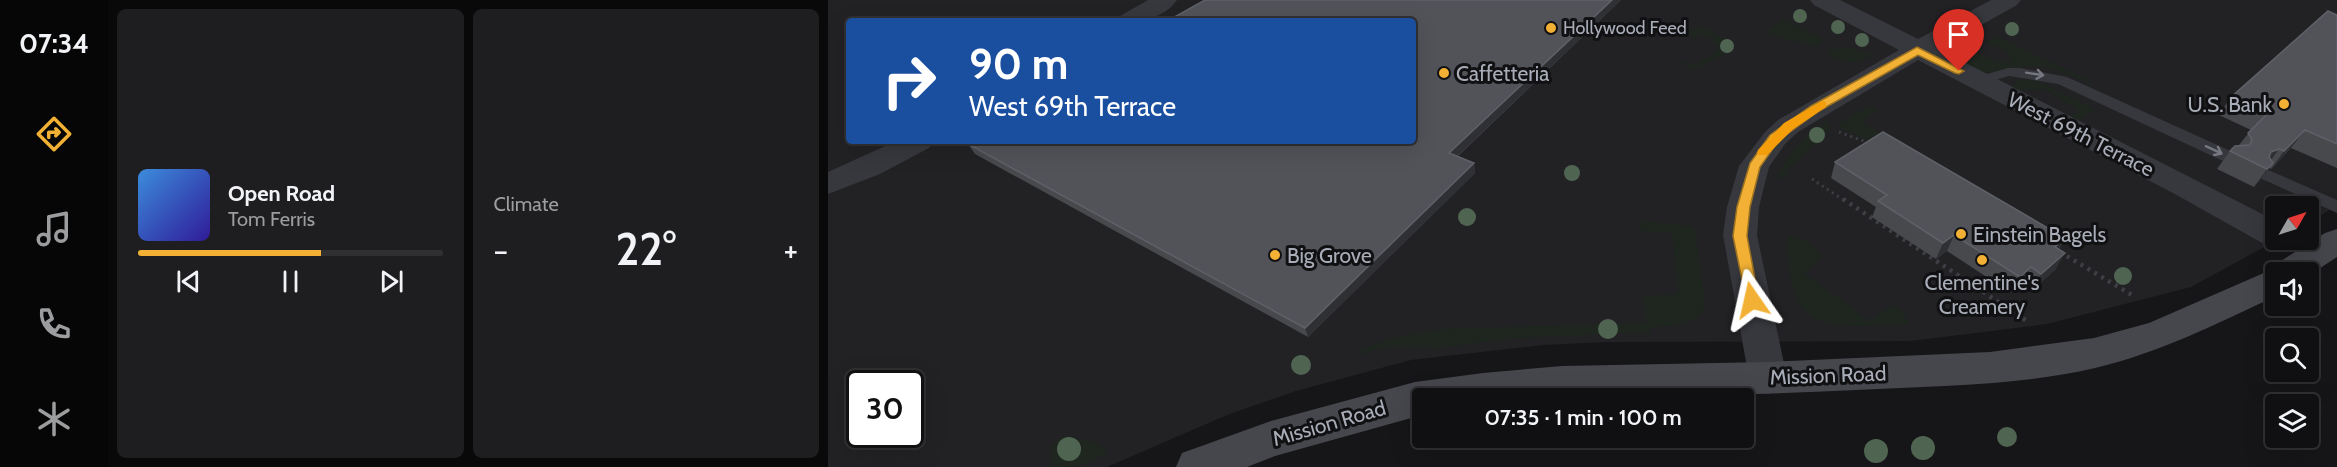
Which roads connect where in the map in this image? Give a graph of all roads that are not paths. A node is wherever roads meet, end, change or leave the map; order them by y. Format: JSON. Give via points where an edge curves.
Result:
{"nodes":[{"id":1,"x":1165,"y":0,"type":"edge"},
{"id":2,"x":1822,"y":0,"type":"edge"},
{"id":3,"x":2009,"y":0,"type":"edge"},
{"id":4,"x":1134,"y":18,"type":"edge"},
{"id":5,"x":1917,"y":50,"type":"junction"},
{"id":6,"x":1978,"y":81,"type":"junction"},
{"id":7,"x":913,"y":144,"type":"edge"},
{"id":8,"x":2229,"y":157,"type":"dead end"},
{"id":9,"x":2266,"y":174,"type":"edge"},
{"id":10,"x":828,"y":184,"type":"edge"},
{"id":11,"x":2337,"y":207,"type":"edge"},
{"id":12,"x":2265,"y":230,"type":"edge"},
{"id":13,"x":2298,"y":250,"type":"edge"},
{"id":14,"x":2312,"y":258,"type":"edge"},
{"id":15,"x":2265,"y":286,"type":"edge"},
{"id":16,"x":1768,"y":378,"type":"junction"},
{"id":17,"x":1197,"y":467,"type":"edge"}],
"edges":[{"from":1,"to":4,"type":"street"},
{"from":2,"to":5,"type":"street","name":"West 69th Terrace"},
{"from":3,"to":5,"type":"street"},
{"from":5,"to":6,"type":"street","name":"West 69th Terrace"},
{"from":5,"to":16,"type":"street","via":[[1788,126],[1754,166],[1740,236]]},
{"from":6,"to":8,"type":"lane","one_way":true,"via":[[2008,72],[2062,80]]},
{"from":6,"to":12,"type":"street","name":"West 69th Terrace"},
{"from":7,"to":10,"type":"street"},
{"from":9,"to":11,"type":"lane"},
{"from":13,"to":14,"type":"street"},
{"from":15,"to":16,"type":"main road","name":"Mission Road","via":[[2158,335],[2094,352],[1990,368]]},
{"from":16,"to":17,"type":"main road","name":"Mission Road","via":[[1562,382],[1415,399],[1270,439]]}]}
